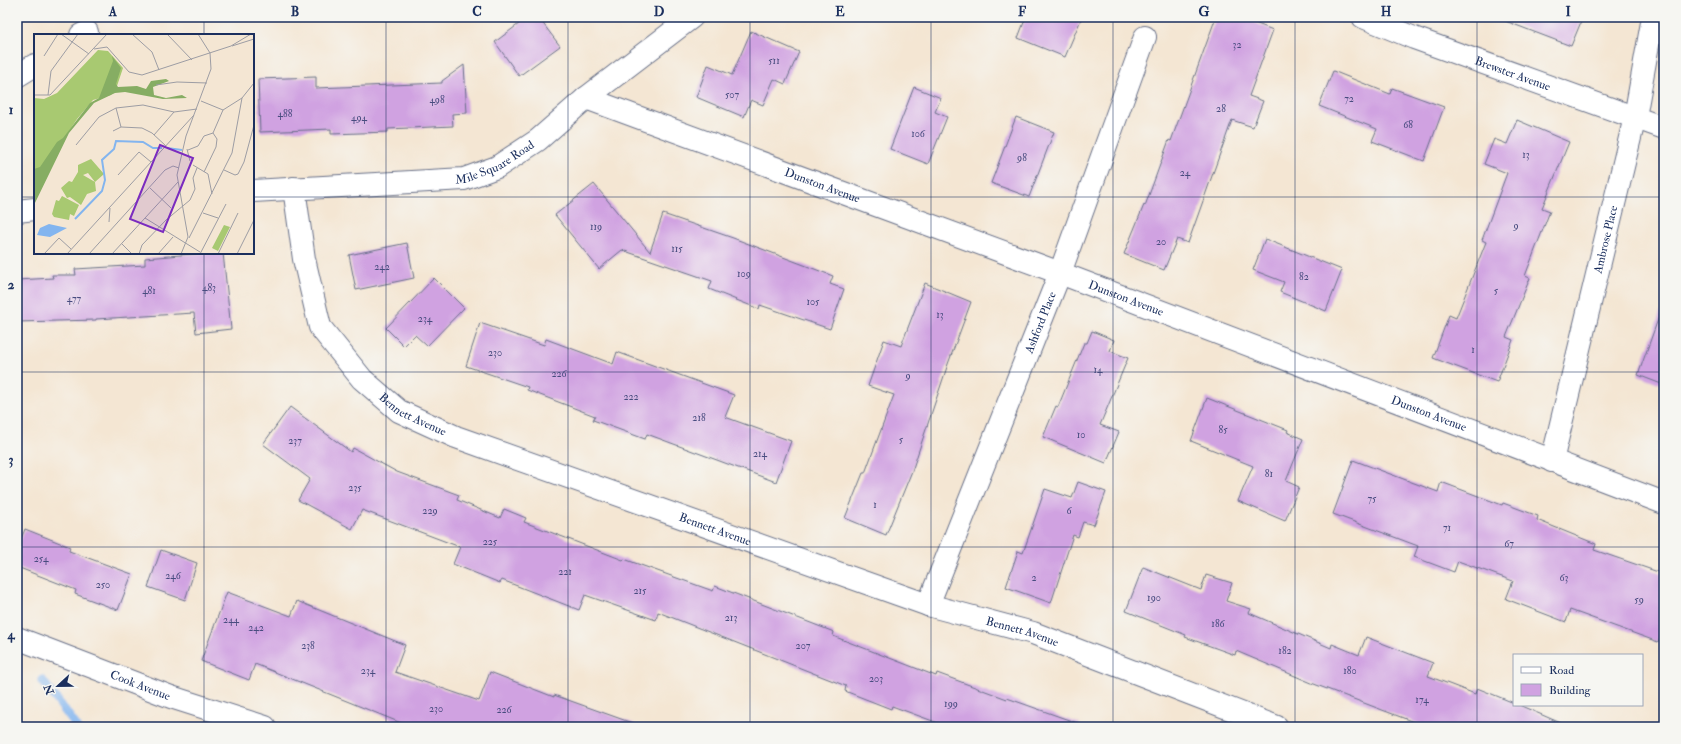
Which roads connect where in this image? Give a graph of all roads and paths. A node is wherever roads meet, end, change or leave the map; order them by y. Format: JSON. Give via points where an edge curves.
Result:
{"nodes":[{"id":1,"x":692,"y":17,"type":"edge"},
{"id":2,"x":1363,"y":17,"type":"edge"},
{"id":3,"x":1653,"y":17,"type":"edge"},
{"id":4,"x":1145,"y":37,"type":"dead end"},
{"id":5,"x":34,"y":66,"type":"edge"},
{"id":6,"x":17,"y":76,"type":"edge"},
{"id":7,"x":586,"y":98,"type":"junction"},
{"id":8,"x":1635,"y":117,"type":"junction"},
{"id":9,"x":1664,"y":128,"type":"edge"},
{"id":10,"x":294,"y":188,"type":"junction"},
{"id":11,"x":254,"y":191,"type":"edge"},
{"id":12,"x":34,"y":209,"type":"edge"},
{"id":13,"x":17,"y":211,"type":"edge"},
{"id":14,"x":1060,"y":273,"type":"junction"},
{"id":15,"x":1552,"y":461,"type":"junction"},
{"id":16,"x":1664,"y":503,"type":"edge"},
{"id":17,"x":928,"y":605,"type":"junction"},
{"id":18,"x":17,"y":638,"type":"edge"},
{"id":19,"x":265,"y":727,"type":"edge"},
{"id":20,"x":1277,"y":727,"type":"edge"}],
"edges":[{"from":1,"to":7,"type":"street","name":"Mile Square Road"},
{"from":2,"to":8,"type":"street","name":"Brewster Avenue","via":[[1414,38]]},
{"from":3,"to":8,"type":"street","name":"Ambrose Place"},
{"from":4,"to":14,"type":"street","name":"Ashford Place"},
{"from":5,"to":6,"type":"street"},
{"from":7,"to":10,"type":"street","name":"Mile Square Road","via":[[532,144],[497,167],[464,179]]},
{"from":7,"to":14,"type":"street","name":"Dunston Avenue"},
{"from":8,"to":9,"type":"street","name":"Brewster Avenue"},
{"from":8,"to":15,"type":"street","name":"Ambrose Place"},
{"from":10,"to":11,"type":"street","name":"Mile Square Road"},
{"from":10,"to":17,"type":"street","name":"Bennett Avenue","via":[[304,259],[320,326],[362,379],[399,411],[456,437]]},
{"from":12,"to":13,"type":"street"},
{"from":14,"to":15,"type":"street","name":"Dunston Avenue"},
{"from":14,"to":17,"type":"street","name":"Ashford Place"},
{"from":15,"to":16,"type":"street","name":"Dunston Avenue"},
{"from":17,"to":20,"type":"street","name":"Bennett Avenue","via":[[1033,633]]},
{"from":18,"to":19,"type":"street","name":"Cook Avenue","via":[[171,697]]}]}
